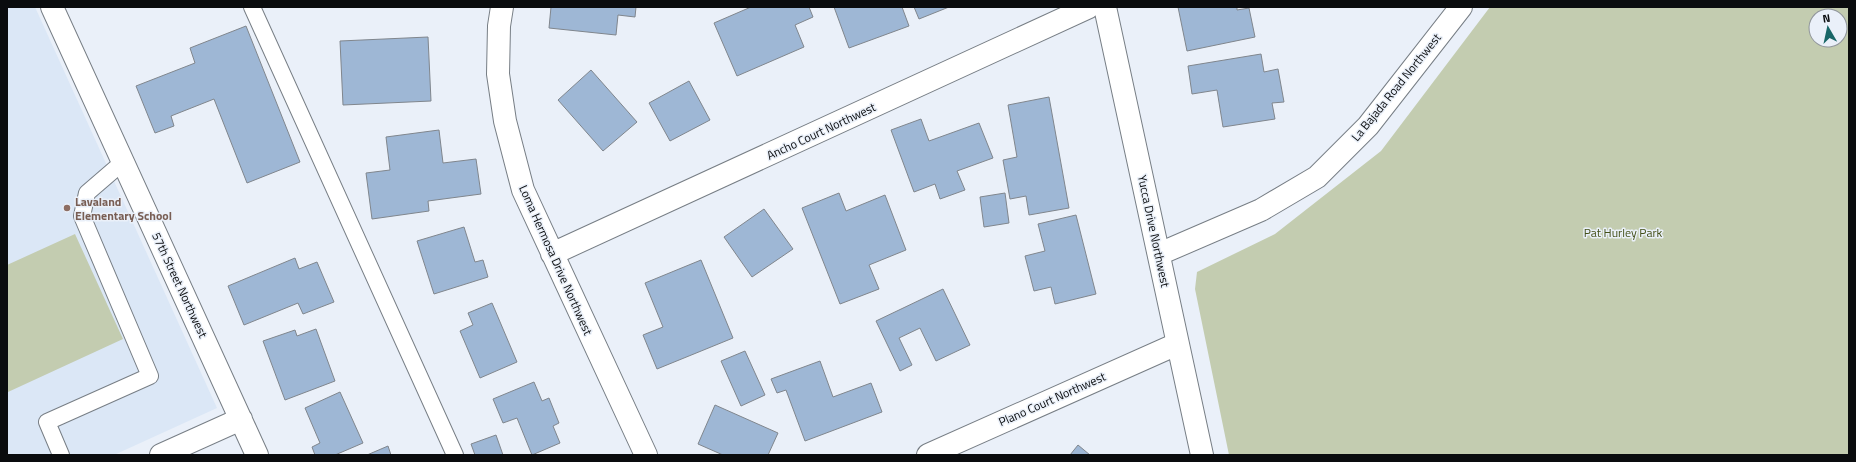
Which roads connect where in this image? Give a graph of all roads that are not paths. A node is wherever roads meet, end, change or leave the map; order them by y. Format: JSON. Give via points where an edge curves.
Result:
{"nodes":[{"id":1,"x":52,"y":7,"type":"edge"},
{"id":2,"x":252,"y":7,"type":"edge"},
{"id":3,"x":502,"y":7,"type":"edge"},
{"id":4,"x":1089,"y":7,"type":"edge"},
{"id":5,"x":1105,"y":7,"type":"edge"},
{"id":6,"x":1461,"y":7,"type":"edge"},
{"id":7,"x":123,"y":162,"type":"junction"},
{"id":8,"x":552,"y":254,"type":"junction"},
{"id":9,"x":1160,"y":254,"type":"junction"},
{"id":10,"x":1177,"y":344,"type":"junction"},
{"id":11,"x":241,"y":419,"type":"junction"},
{"id":12,"x":61,"y":455,"type":"edge"},
{"id":13,"x":161,"y":455,"type":"edge"},
{"id":14,"x":257,"y":455,"type":"edge"},
{"id":15,"x":455,"y":455,"type":"edge"},
{"id":16,"x":646,"y":455,"type":"edge"},
{"id":17,"x":928,"y":455,"type":"edge"},
{"id":18,"x":1202,"y":455,"type":"edge"}],
"edges":[{"from":1,"to":7,"type":"street","name":"57th Street Northwest"},
{"from":2,"to":15,"type":"lane"},
{"from":3,"to":8,"type":"street","name":"Loma Hermosa Drive Northwest","via":[[498,74],[505,121],[523,190]]},
{"from":4,"to":8,"type":"street","name":"Ancho Court Northwest"},
{"from":5,"to":9,"type":"street","name":"Yucca Drive Northwest"},
{"from":6,"to":9,"type":"street","name":"La Bajada Road Northwest","via":[[1368,126],[1317,177],[1261,210]]},
{"from":7,"to":11,"type":"street","name":"57th Street Northwest"},
{"from":7,"to":12,"type":"lane","via":[[87,193],[82,216],[150,376],[47,422]]},
{"from":8,"to":16,"type":"street","name":"Loma Hermosa Drive Northwest"},
{"from":9,"to":10,"type":"street","name":"Yucca Drive Northwest"},
{"from":10,"to":17,"type":"street","name":"Plano Court Northwest"},
{"from":10,"to":18,"type":"street","name":"Yucca Drive Northwest"},
{"from":11,"to":13,"type":"street"},
{"from":11,"to":14,"type":"street","name":"57th Street Northwest"}]}
